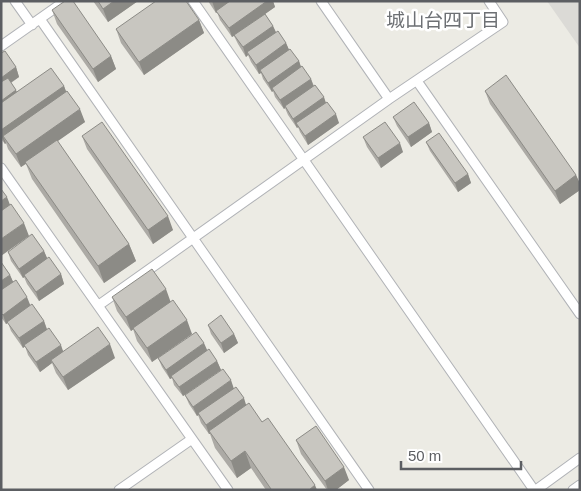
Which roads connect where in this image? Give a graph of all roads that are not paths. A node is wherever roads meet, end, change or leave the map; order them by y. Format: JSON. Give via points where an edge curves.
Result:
{"nodes":[{"id":1,"x":15,"y":1,"type":"edge"},
{"id":2,"x":66,"y":1,"type":"edge"},
{"id":3,"x":193,"y":1,"type":"edge"},
{"id":4,"x":321,"y":1,"type":"edge"},
{"id":5,"x":489,"y":1,"type":"edge"},
{"id":6,"x":40,"y":19,"type":"junction"},
{"id":7,"x":32,"y":25,"type":"junction"},
{"id":8,"x":1,"y":46,"type":"edge"},
{"id":9,"x":417,"y":80,"type":"junction"},
{"id":10,"x":390,"y":100,"type":"junction"},
{"id":11,"x":304,"y":159,"type":"junction"},
{"id":12,"x":1,"y":168,"type":"edge"},
{"id":13,"x":193,"y":237,"type":"junction"},
{"id":14,"x":99,"y":305,"type":"junction"},
{"id":15,"x":580,"y":314,"type":"edge"},
{"id":16,"x":192,"y":439,"type":"junction"},
{"id":17,"x":580,"y":458,"type":"edge"},
{"id":18,"x":580,"y":485,"type":"edge"},
{"id":19,"x":119,"y":490,"type":"edge"},
{"id":20,"x":228,"y":490,"type":"edge"},
{"id":21,"x":369,"y":490,"type":"edge"},
{"id":22,"x":535,"y":490,"type":"edge"},
{"id":23,"x":573,"y":490,"type":"edge"}],
"edges":[{"from":1,"to":7,"type":"lane"},
{"from":2,"to":6,"type":"lane"},
{"from":3,"to":11,"type":"lane"},
{"from":4,"to":10,"type":"lane"},
{"from":5,"to":9,"type":"lane","via":[[503,22]]},
{"from":6,"to":7,"type":"lane"},
{"from":6,"to":13,"type":"lane"},
{"from":7,"to":8,"type":"lane"},
{"from":9,"to":10,"type":"lane"},
{"from":9,"to":15,"type":"lane"},
{"from":10,"to":11,"type":"lane"},
{"from":11,"to":13,"type":"lane"},
{"from":11,"to":22,"type":"lane"},
{"from":12,"to":14,"type":"lane"},
{"from":13,"to":14,"type":"lane"},
{"from":13,"to":21,"type":"lane"},
{"from":14,"to":16,"type":"lane"},
{"from":16,"to":19,"type":"lane"},
{"from":16,"to":20,"type":"lane"},
{"from":17,"to":22,"type":"lane"},
{"from":18,"to":23,"type":"lane"}]}
